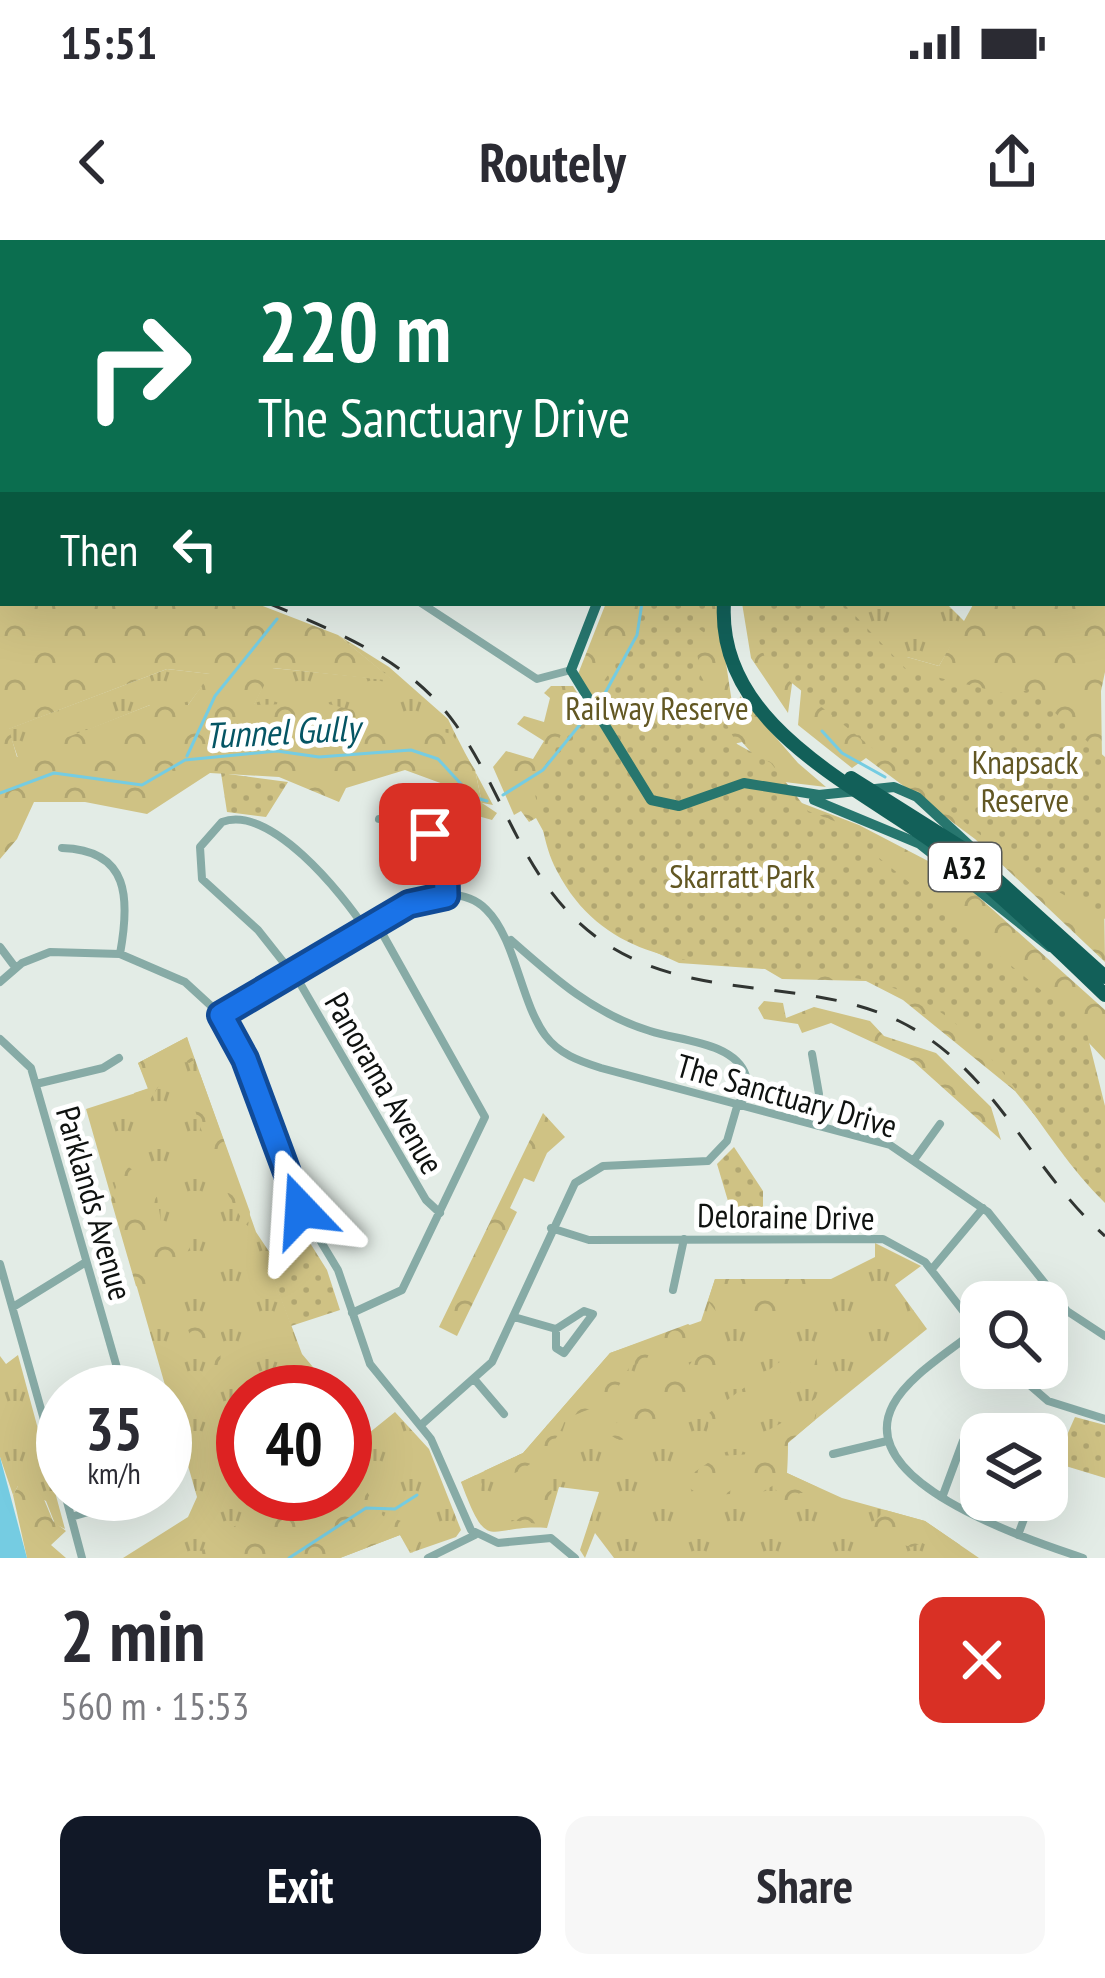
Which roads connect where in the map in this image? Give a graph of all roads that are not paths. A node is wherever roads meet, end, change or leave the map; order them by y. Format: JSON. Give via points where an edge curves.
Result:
{"nodes":[{"id":1,"x":427,"y":606,"type":"edge"},
{"id":2,"x":596,"y":606,"type":"edge"},
{"id":3,"x":728,"y":606,"type":"edge"},
{"id":4,"x":574,"y":676,"type":"junction"},
{"id":5,"x":766,"y":785,"type":"junction"},
{"id":6,"x":379,"y":819,"type":"dead end"},
{"id":7,"x":62,"y":848,"type":"dead end"},
{"id":8,"x":446,"y":896,"type":"junction"},
{"id":9,"x":376,"y":924,"type":"junction"},
{"id":10,"x":366,"y":930,"type":"junction"},
{"id":11,"x":510,"y":939,"type":"junction"},
{"id":12,"x":1062,"y":946,"type":"junction"},
{"id":13,"x":0,"y":947,"type":"edge"},
{"id":14,"x":120,"y":954,"type":"junction"},
{"id":15,"x":529,"y":955,"type":"junction"},
{"id":16,"x":517,"y":961,"type":"junction"},
{"id":17,"x":15,"y":967,"type":"junction"},
{"id":18,"x":293,"y":973,"type":"junction"},
{"id":19,"x":1097,"y":979,"type":"edge"},
{"id":20,"x":0,"y":982,"type":"edge"},
{"id":21,"x":1105,"y":994,"type":"edge"},
{"id":22,"x":221,"y":1015,"type":"junction"},
{"id":23,"x":0,"y":1039,"type":"edge"},
{"id":24,"x":812,"y":1054,"type":"dead end"},
{"id":25,"x":119,"y":1058,"type":"dead end"},
{"id":26,"x":36,"y":1084,"type":"junction"},
{"id":27,"x":740,"y":1103,"type":"junction"},
{"id":28,"x":812,"y":1121,"type":"junction"},
{"id":29,"x":940,"y":1124,"type":"dead end"},
{"id":30,"x":914,"y":1160,"type":"junction"},
{"id":31,"x":983,"y":1208,"type":"junction"},
{"id":32,"x":440,"y":1213,"type":"junction"},
{"id":33,"x":551,"y":1228,"type":"junction"},
{"id":34,"x":684,"y":1239,"type":"junction"},
{"id":35,"x":86,"y":1262,"type":"junction"},
{"id":36,"x":0,"y":1264,"type":"edge"},
{"id":37,"x":932,"y":1269,"type":"junction"},
{"id":38,"x":673,"y":1290,"type":"dead end"},
{"id":39,"x":13,"y":1306,"type":"junction"},
{"id":40,"x":960,"y":1307,"type":"edge"},
{"id":41,"x":352,"y":1312,"type":"junction"},
{"id":42,"x":514,"y":1317,"type":"junction"},
{"id":43,"x":556,"y":1329,"type":"junction"},
{"id":44,"x":1105,"y":1336,"type":"edge"},
{"id":45,"x":960,"y":1347,"type":"edge"},
{"id":46,"x":116,"y":1365,"type":"edge"},
{"id":47,"x":475,"y":1379,"type":"junction"},
{"id":48,"x":36,"y":1389,"type":"edge"},
{"id":49,"x":1032,"y":1389,"type":"edge"},
{"id":50,"x":504,"y":1414,"type":"dead end"},
{"id":51,"x":1105,"y":1419,"type":"edge"},
{"id":52,"x":422,"y":1425,"type":"junction"},
{"id":53,"x":887,"y":1441,"type":"junction"},
{"id":54,"x":960,"y":1450,"type":"edge"},
{"id":55,"x":833,"y":1454,"type":"dead end"},
{"id":56,"x":943,"y":1496,"type":"junction"},
{"id":57,"x":72,"y":1521,"type":"edge"},
{"id":58,"x":1023,"y":1521,"type":"edge"},
{"id":59,"x":475,"y":1535,"type":"junction"},
{"id":60,"x":1018,"y":1535,"type":"junction"},
{"id":61,"x":82,"y":1558,"type":"edge"},
{"id":62,"x":428,"y":1558,"type":"edge"},
{"id":63,"x":575,"y":1558,"type":"edge"},
{"id":64,"x":1083,"y":1558,"type":"edge"}],
"edges":[{"from":1,"to":4,"type":"street","via":[[537,679]]},
{"from":2,"to":4,"type":"main road"},
{"from":3,"to":12,"type":"highway","number":"A32","via":[[730,654],[796,745]]},
{"from":4,"to":5,"type":"main road","via":[[642,790],[662,806],[733,785]]},
{"from":5,"to":12,"type":"main road","via":[[907,837],[1035,938]]},
{"from":5,"to":12,"type":"main road","via":[[819,795],[887,786],[910,792]]},
{"from":6,"to":8,"type":"street","via":[[440,843]]},
{"from":7,"to":14,"type":"street","via":[[94,852],[116,870],[124,896]]},
{"from":8,"to":9,"type":"street","via":[[422,899]]},
{"from":8,"to":11,"type":"street","via":[[484,910]]},
{"from":9,"to":10,"type":"street"},
{"from":9,"to":32,"type":"street","via":[[484,1113]]},
{"from":10,"to":18,"type":"street"},
{"from":10,"to":18,"type":"street","name":"Panorama Avenue","via":[[316,869],[263,824],[222,822],[200,847],[202,879]]},
{"from":11,"to":15,"type":"street"},
{"from":11,"to":16,"type":"street","name":"The Sanctuary Drive"},
{"from":12,"to":19,"type":"highway","number":"A32"},
{"from":13,"to":17,"type":"street"},
{"from":14,"to":17,"type":"street","via":[[54,951]]},
{"from":14,"to":22,"type":"street","via":[[185,982]]},
{"from":15,"to":16,"type":"street"},
{"from":15,"to":27,"type":"street","via":[[605,1012],[733,1055],[746,1076]]},
{"from":16,"to":27,"type":"street","name":"The Sanctuary Drive","via":[[537,1021],[566,1054]]},
{"from":17,"to":20,"type":"street"},
{"from":18,"to":22,"type":"street"},
{"from":18,"to":32,"type":"street","name":"Panorama Avenue"},
{"from":19,"to":21,"type":"highway"},
{"from":22,"to":41,"type":"street"},
{"from":23,"to":26,"type":"street","name":"Parklands Avenue","via":[[28,1063]]},
{"from":24,"to":28,"type":"street","via":[[819,1094]]},
{"from":25,"to":26,"type":"street"},
{"from":26,"to":35,"type":"street","name":"Parklands Avenue"},
{"from":27,"to":28,"type":"street","name":"The Sanctuary Drive"},
{"from":27,"to":33,"type":"street","via":[[728,1141],[712,1158],[592,1170],[571,1188]]},
{"from":28,"to":30,"type":"street","name":"The Sanctuary Drive","via":[[883,1141]]},
{"from":29,"to":30,"type":"street"},
{"from":30,"to":31,"type":"street","name":"The Sanctuary Drive"},
{"from":31,"to":37,"type":"street"},
{"from":31,"to":44,"type":"street","name":"The Sanctuary Drive","via":[[1066,1311]]},
{"from":32,"to":41,"type":"street","via":[[402,1290]]},
{"from":33,"to":34,"type":"street","name":"Deloraine Drive","via":[[584,1240]]},
{"from":33,"to":42,"type":"street"},
{"from":34,"to":37,"type":"street","name":"Deloraine Drive","via":[[864,1236],[900,1245]]},
{"from":34,"to":38,"type":"street"},
{"from":35,"to":39,"type":"street"},
{"from":35,"to":46,"type":"street","name":"Parklands Avenue"},
{"from":36,"to":39,"type":"street"},
{"from":37,"to":40,"type":"street","name":"Deloraine Drive"},
{"from":39,"to":48,"type":"street"},
{"from":41,"to":52,"type":"street","via":[[371,1367]]},
{"from":42,"to":43,"type":"street"},
{"from":42,"to":47,"type":"street","via":[[496,1357]]},
{"from":43,"to":43,"type":"street","via":[[584,1311],[593,1314],[564,1353],[556,1348]]},
{"from":45,"to":53,"type":"street","via":[[898,1396]]},
{"from":47,"to":50,"type":"street"},
{"from":47,"to":52,"type":"street"},
{"from":49,"to":51,"type":"street"},
{"from":52,"to":59,"type":"street"},
{"from":53,"to":55,"type":"street"},
{"from":53,"to":56,"type":"street","via":[[902,1471]]},
{"from":54,"to":56,"type":"street"},
{"from":56,"to":60,"type":"street"},
{"from":57,"to":61,"type":"street"},
{"from":58,"to":60,"type":"street"},
{"from":59,"to":62,"type":"street"},
{"from":59,"to":63,"type":"street","via":[[503,1544],[550,1538]]},
{"from":60,"to":64,"type":"street"}]}
